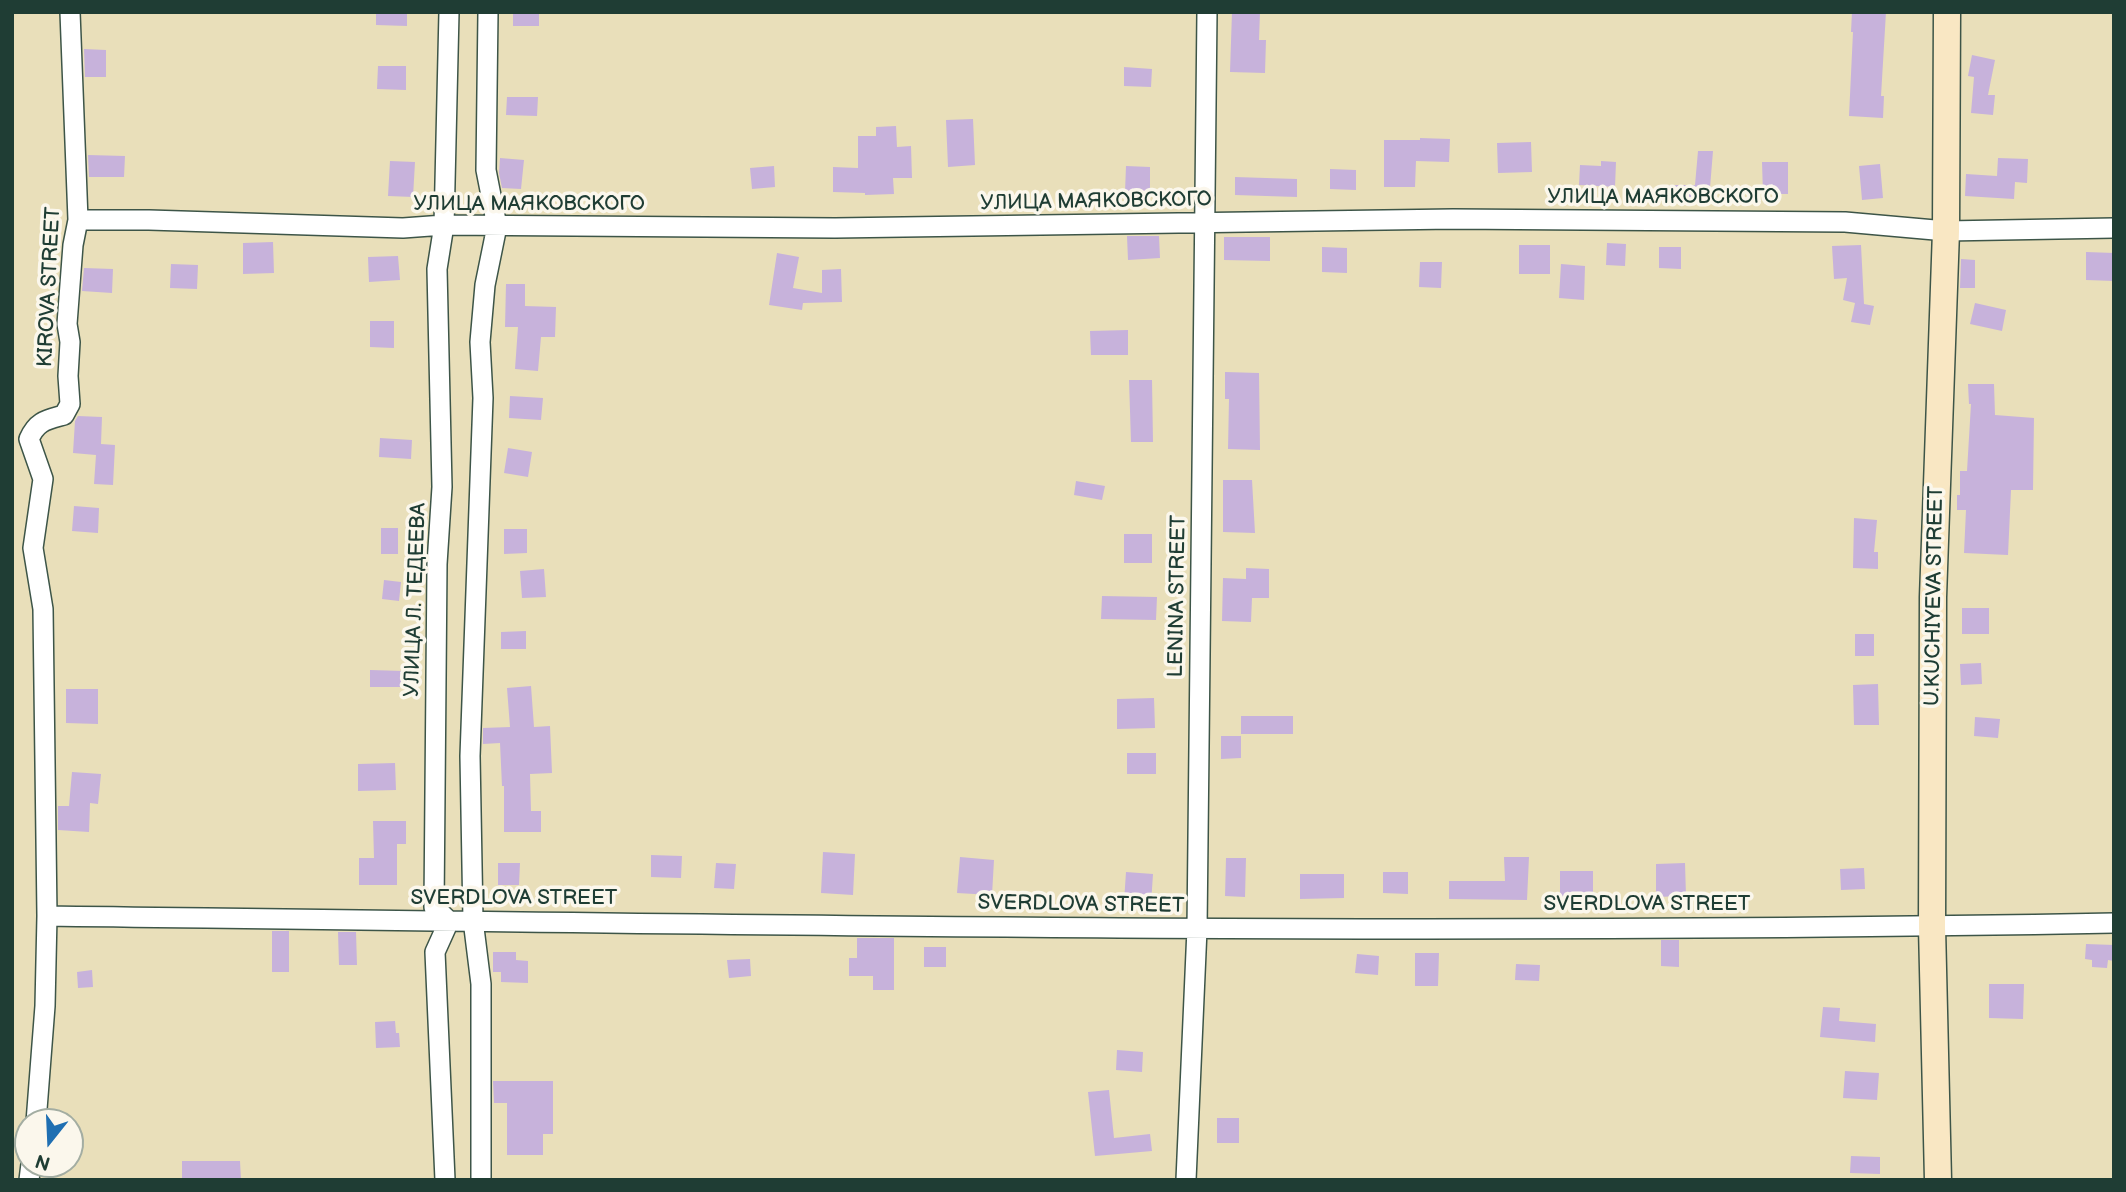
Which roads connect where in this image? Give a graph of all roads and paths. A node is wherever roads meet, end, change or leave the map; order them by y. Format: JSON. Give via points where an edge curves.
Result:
{"nodes":[{"id":1,"x":70,"y":12,"type":"edge"},
{"id":2,"x":449,"y":12,"type":"edge"},
{"id":3,"x":488,"y":12,"type":"edge"},
{"id":4,"x":1207,"y":12,"type":"edge"},
{"id":5,"x":1947,"y":12,"type":"edge"},
{"id":6,"x":78,"y":220,"type":"junction"},
{"id":7,"x":1205,"y":223,"type":"junction"},
{"id":8,"x":444,"y":225,"type":"junction"},
{"id":9,"x":497,"y":226,"type":"junction"},
{"id":10,"x":2114,"y":228,"type":"edge"},
{"id":11,"x":1946,"y":231,"type":"junction"},
{"id":12,"x":47,"y":916,"type":"junction"},
{"id":13,"x":474,"y":920,"type":"junction"},
{"id":14,"x":449,"y":921,"type":"junction"},
{"id":15,"x":2114,"y":923,"type":"edge"},
{"id":16,"x":1932,"y":927,"type":"junction"},
{"id":17,"x":1197,"y":929,"type":"junction"},
{"id":18,"x":37,"y":1108,"type":"edge"},
{"id":19,"x":445,"y":1180,"type":"edge"},
{"id":20,"x":481,"y":1180,"type":"edge"},
{"id":21,"x":1186,"y":1180,"type":"edge"},
{"id":22,"x":1938,"y":1180,"type":"edge"}],
"edges":[{"from":1,"to":6,"type":"street","name":"KIROVA STREET"},
{"from":2,"to":8,"type":"street","name":"УЛИЦА Л. ТЕДЕЕВА"},
{"from":3,"to":9,"type":"street","via":[[486,170]]},
{"from":4,"to":7,"type":"street","name":"LENINA STREET"},
{"from":5,"to":11,"type":"street","name":"U.KUCHIYEVA STREET"},
{"from":6,"to":8,"type":"street","name":"УЛИЦА МАЯКОВСКОГО","via":[[403,228]]},
{"from":6,"to":12,"type":"street","name":"KIROVA STREET","via":[[67,324],[70,404],[64,415],[34,426],[29,439],[43,479],[33,548],[43,609]]},
{"from":7,"to":9,"type":"street","name":"УЛИЦА МАЯКОВСКОГО"},
{"from":7,"to":11,"type":"street","name":"УЛИЦА МАЯКОВСКОГО","via":[[1453,219],[1845,222]]},
{"from":7,"to":17,"type":"street","name":"LENINA STREET"},
{"from":8,"to":9,"type":"street","name":"УЛИЦА МАЯКОВСКОГО"},
{"from":8,"to":14,"type":"street","name":"УЛИЦА Л. ТЕДЕЕВА","via":[[437,269],[442,487],[437,564],[434,907]]},
{"from":9,"to":13,"type":"street","via":[[480,342],[483,398],[470,756]]},
{"from":10,"to":11,"type":"street","name":"УЛИЦА МАЯКОВСКОГО"},
{"from":11,"to":16,"type":"street","name":"U.KUCHIYEVA STREET","via":[[1933,597]]},
{"from":12,"to":14,"type":"street","name":"SVERDLOVA STREET"},
{"from":12,"to":18,"type":"street","name":"KIROVA STREET"},
{"from":13,"to":14,"type":"street","name":"SVERDLOVA STREET"},
{"from":13,"to":17,"type":"street","name":"SVERDLOVA STREET"},
{"from":13,"to":20,"type":"street","via":[[481,984]]},
{"from":14,"to":19,"type":"street","via":[[435,952]]},
{"from":15,"to":16,"type":"street","name":"SVERDLOVA STREET"},
{"from":16,"to":17,"type":"street","name":"SVERDLOVA STREET"},
{"from":16,"to":22,"type":"street","name":"U.KUCHIYEVA STREET"},
{"from":17,"to":21,"type":"street","name":"LENINA STREET"}]}
